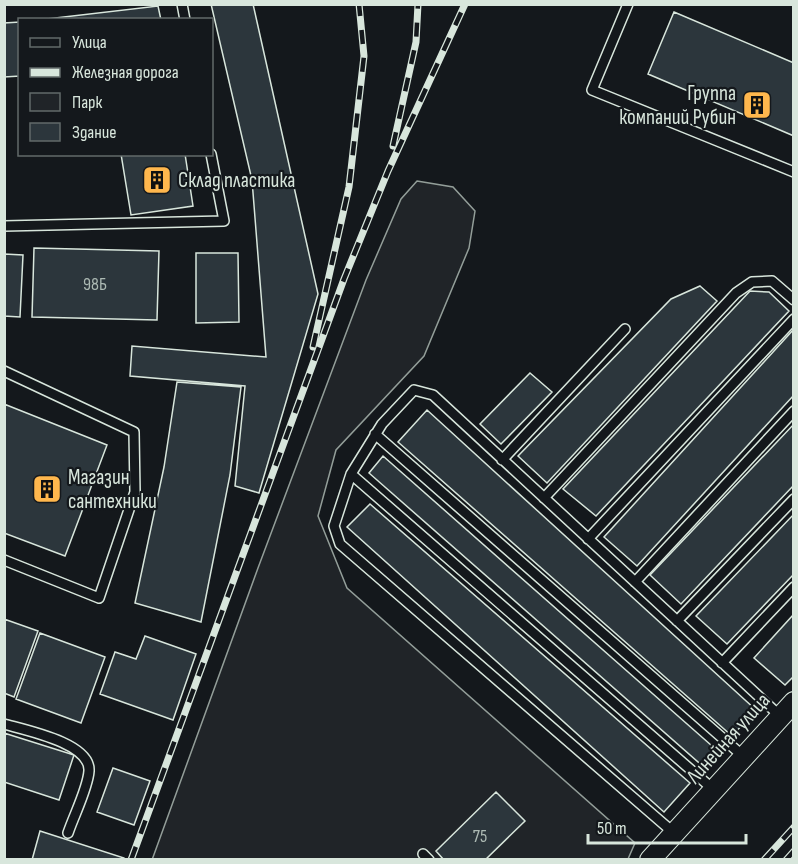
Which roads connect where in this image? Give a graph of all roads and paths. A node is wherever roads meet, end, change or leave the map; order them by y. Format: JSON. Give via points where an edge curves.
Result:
{"nodes":[{"id":1,"x":628,"y":4,"type":"edge"},
{"id":2,"x":211,"y":156,"type":"edge"},
{"id":3,"x":794,"y":172,"type":"edge"},
{"id":4,"x":4,"y":226,"type":"edge"},
{"id":5,"x":794,"y":300,"type":"edge"},
{"id":6,"x":794,"y":319,"type":"edge"},
{"id":7,"x":624,"y":329,"type":"dead end"},
{"id":8,"x":4,"y":371,"type":"edge"},
{"id":9,"x":794,"y":411,"type":"edge"},
{"id":10,"x":375,"y":434,"type":"junction"},
{"id":11,"x":502,"y":460,"type":"junction"},
{"id":12,"x":351,"y":474,"type":"junction"},
{"id":13,"x":544,"y":498,"type":"junction"},
{"id":14,"x":794,"y":499,"type":"edge"},
{"id":15,"x":588,"y":539,"type":"junction"},
{"id":16,"x":4,"y":560,"type":"edge"},
{"id":17,"x":635,"y":582,"type":"junction"},
{"id":18,"x":794,"y":587,"type":"edge"},
{"id":19,"x":677,"y":621,"type":"junction"},
{"id":20,"x":722,"y":663,"type":"junction"},
{"id":21,"x":794,"y":702,"type":"edge"},
{"id":22,"x":780,"y":716,"type":"junction"},
{"id":23,"x":4,"y":724,"type":"edge"},
{"id":24,"x":743,"y":756,"type":"junction"},
{"id":25,"x":714,"y":790,"type":"junction"},
{"id":26,"x":68,"y":832,"type":"dead end"},
{"id":27,"x":674,"y":833,"type":"junction"},
{"id":28,"x":650,"y":860,"type":"edge"}],
"edges":[{"from":1,"to":3,"type":"lane","via":[[592,90]]},
{"from":2,"to":4,"type":"lane","via":[[224,221]]},
{"from":5,"to":13,"type":"lane","via":[[772,281],[752,282],[736,293]]},
{"from":6,"to":15,"type":"lane"},
{"from":7,"to":11,"type":"lane"},
{"from":8,"to":16,"type":"lane","via":[[134,432],[135,492],[99,598]]},
{"from":9,"to":17,"type":"lane"},
{"from":10,"to":11,"type":"lane","via":[[414,390],[433,395]]},
{"from":10,"to":12,"type":"lane"},
{"from":10,"to":24,"type":"lane"},
{"from":11,"to":13,"type":"lane"},
{"from":12,"to":25,"type":"lane"},
{"from":12,"to":27,"type":"lane","via":[[334,526],[340,544]]},
{"from":13,"to":15,"type":"lane"},
{"from":14,"to":19,"type":"lane"},
{"from":15,"to":17,"type":"lane"},
{"from":17,"to":19,"type":"lane"},
{"from":18,"to":20,"type":"lane"},
{"from":19,"to":20,"type":"lane"},
{"from":20,"to":22,"type":"lane"},
{"from":21,"to":22,"type":"street","name":"Линейная улица"},
{"from":22,"to":24,"type":"street","name":"Линейная улица"},
{"from":23,"to":26,"type":"lane","via":[[71,745],[85,758],[90,770]]},
{"from":24,"to":25,"type":"street","name":"Линейная улица"},
{"from":25,"to":27,"type":"street","name":"Линейная улица"},
{"from":27,"to":28,"type":"street","name":"Линейная улица"}]}
